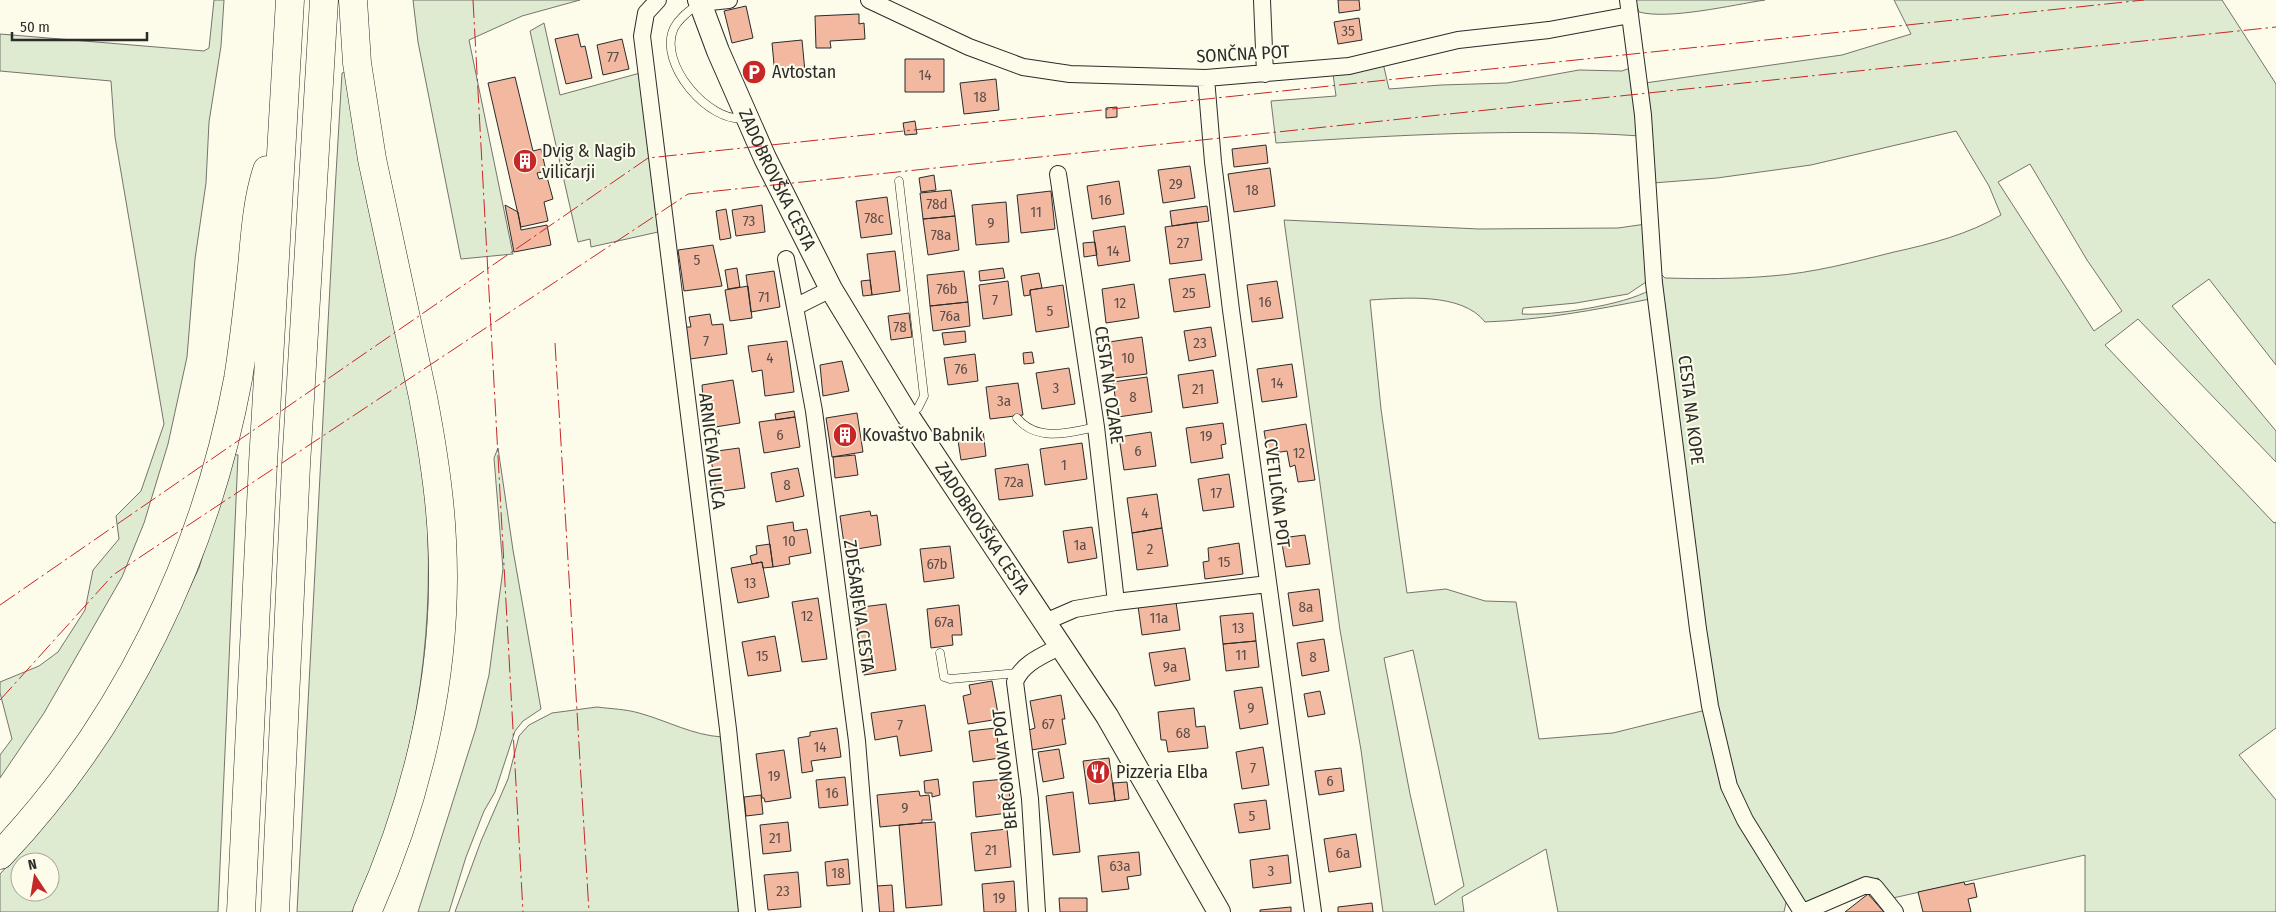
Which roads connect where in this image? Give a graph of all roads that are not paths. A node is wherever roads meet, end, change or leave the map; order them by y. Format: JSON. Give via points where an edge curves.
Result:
{"nodes":[{"id":1,"x":290,"y":0,"type":"edge"},
{"id":2,"x":324,"y":0,"type":"edge"},
{"id":3,"x":353,"y":0,"type":"edge"},
{"id":4,"x":658,"y":0,"type":"edge"},
{"id":5,"x":729,"y":0,"type":"edge"},
{"id":6,"x":1262,"y":0,"type":"edge"},
{"id":7,"x":700,"y":2,"type":"edge"},
{"id":8,"x":877,"y":2,"type":"edge"},
{"id":9,"x":1629,"y":8,"type":"edge"},
{"id":10,"x":1265,"y":74,"type":"junction"},
{"id":11,"x":1206,"y":78,"type":"junction"},
{"id":12,"x":747,"y":118,"type":"junction"},
{"id":13,"x":283,"y":126,"type":"junction"},
{"id":14,"x":1058,"y":174,"type":"dead end"},
{"id":15,"x":899,"y":180,"type":"dead end"},
{"id":16,"x":786,"y":259,"type":"dead end"},
{"id":17,"x":831,"y":289,"type":"junction"},
{"id":18,"x":795,"y":307,"type":"junction"},
{"id":19,"x":908,"y":416,"type":"junction"},
{"id":20,"x":1017,"y":418,"type":"dead end"},
{"id":21,"x":1096,"y":427,"type":"junction"},
{"id":22,"x":1268,"y":584,"type":"junction"},
{"id":23,"x":1116,"y":602,"type":"junction"},
{"id":24,"x":1046,"y":622,"type":"junction"},
{"id":25,"x":1061,"y":646,"type":"junction"},
{"id":26,"x":940,"y":654,"type":"dead end"},
{"id":27,"x":1019,"y":673,"type":"junction"},
{"id":28,"x":0,"y":855,"type":"edge"},
{"id":29,"x":241,"y":912,"type":"edge"},
{"id":30,"x":275,"y":912,"type":"edge"},
{"id":31,"x":367,"y":912,"type":"edge"},
{"id":32,"x":747,"y":912,"type":"edge"},
{"id":33,"x":871,"y":912,"type":"edge"},
{"id":34,"x":1037,"y":912,"type":"edge"},
{"id":35,"x":1219,"y":912,"type":"edge"},
{"id":36,"x":1313,"y":912,"type":"edge"},
{"id":37,"x":1803,"y":912,"type":"edge"},
{"id":38,"x":1895,"y":912,"type":"edge"}],
"edges":[{"from":1,"to":13,"type":"highway"},
{"from":2,"to":30,"type":"highway","via":[[296,465]]},
{"from":3,"to":31,"type":"highway","via":[[364,112],[427,416],[442,540],[440,638],[426,734],[402,827]]},
{"from":4,"to":32,"type":"street","name":"ARNIČEVA ULICA","via":[[646,13],[642,36],[728,729]]},
{"from":5,"to":7,"type":"street"},
{"from":6,"to":10,"type":"street"},
{"from":7,"to":12,"type":"main road","name":"ZADOBROVŠKA CESTA"},
{"from":7,"to":12,"type":"lane","via":[[680,18],[673,29],[672,52],[677,68],[695,95],[710,108],[734,120]]},
{"from":8,"to":11,"type":"street","name":"SONČNA POT","via":[[969,47],[1023,66],[1070,74]]},
{"from":9,"to":10,"type":"street","name":"SONČNA POT","via":[[1548,30],[1458,40],[1350,66]]},
{"from":9,"to":37,"type":"street","name":"CESTA NA KOPE","via":[[1643,116],[1654,284],[1710,706],[1729,786],[1745,820]]},
{"from":10,"to":11,"type":"street","name":"SONČNA POT"},
{"from":11,"to":22,"type":"street","name":"CVETLIČNA POT","via":[[1213,162]]},
{"from":12,"to":17,"type":"main road","name":"ZADOBROVŠKA CESTA"},
{"from":13,"to":28,"type":"highway","via":[[263,184],[247,316],[228,424],[187,559],[148,645],[101,726],[46,802]]},
{"from":13,"to":29,"type":"highway","via":[[263,453]]},
{"from":14,"to":21,"type":"street","name":"CESTA NA OZARE"},
{"from":15,"to":19,"type":"lane","via":[[924,396],[918,408]]},
{"from":16,"to":18,"type":"street","name":"ZDEŠARJEVA CESTA"},
{"from":17,"to":18,"type":"street"},
{"from":17,"to":19,"type":"main road","name":"ZADOBROVŠKA CESTA"},
{"from":18,"to":33,"type":"street","name":"ZDEŠARJEVA CESTA","via":[[814,411],[857,741]]},
{"from":19,"to":24,"type":"main road","name":"ZADOBROVŠKA CESTA"},
{"from":20,"to":21,"type":"lane","via":[[1024,427],[1037,433]]},
{"from":21,"to":23,"type":"street","name":"CESTA NA OZARE"},
{"from":22,"to":23,"type":"street"},
{"from":22,"to":36,"type":"street","name":"CVETLIČNA POT"},
{"from":23,"to":24,"type":"street","via":[[1075,609]]},
{"from":24,"to":25,"type":"main road","name":"ZADOBROVŠKA CESTA"},
{"from":25,"to":27,"type":"street","via":[[1025,666]]},
{"from":25,"to":35,"type":"main road","name":"ZADOBROVŠKA CESTA","via":[[1107,716]]},
{"from":26,"to":27,"type":"lane","via":[[944,677],[950,679]]},
{"from":27,"to":34,"type":"street","name":"BERČONOVA POT","via":[[1015,682],[1030,799]]},
{"from":37,"to":38,"type":"street","via":[[1866,886],[1875,887]]}]}
